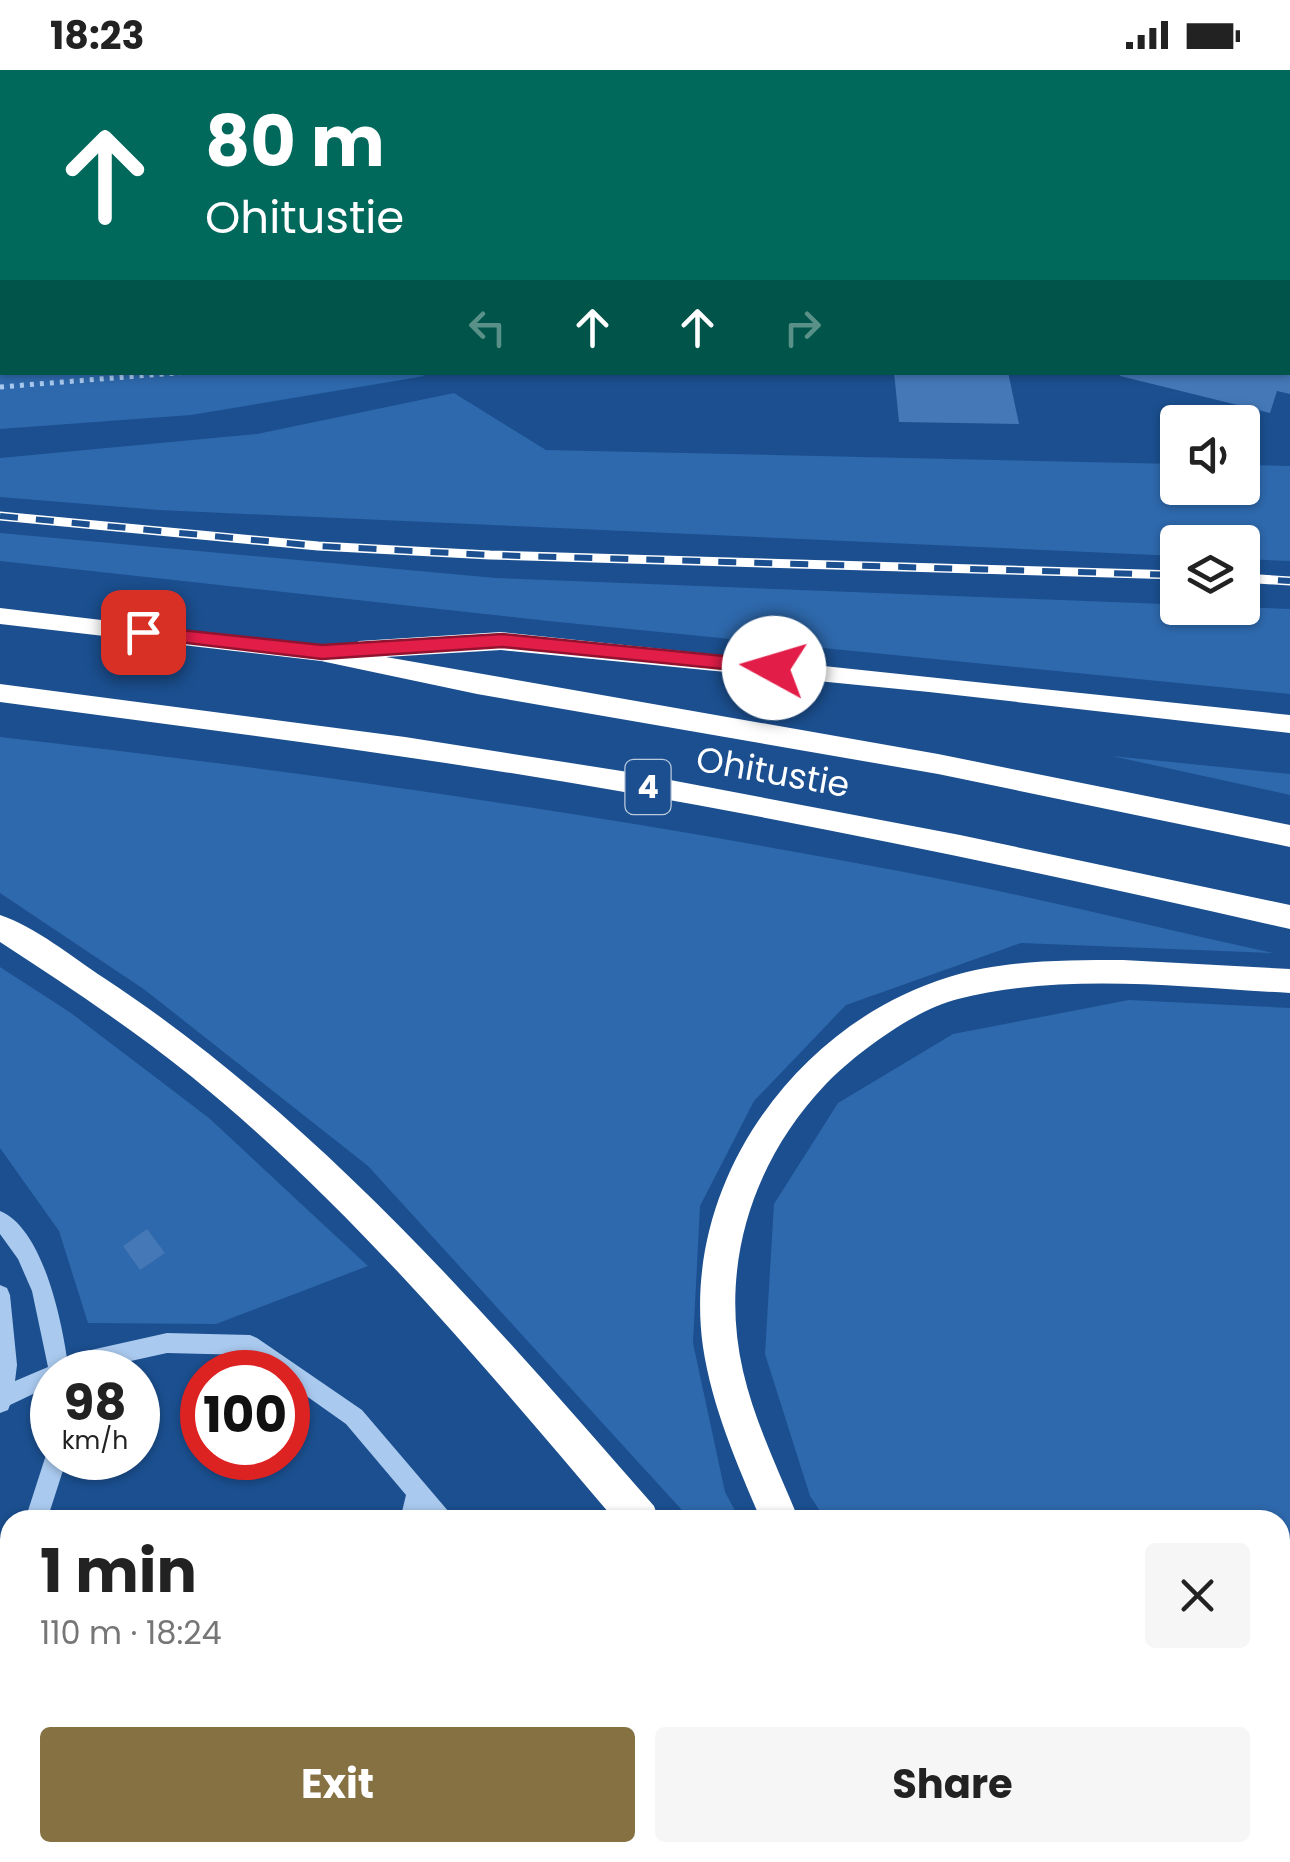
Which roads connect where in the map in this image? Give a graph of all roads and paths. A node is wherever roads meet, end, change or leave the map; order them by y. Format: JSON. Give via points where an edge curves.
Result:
{"nodes":[{"id":1,"x":150,"y":375,"type":"edge"},
{"id":2,"x":0,"y":387,"type":"edge"},
{"id":3,"x":0,"y":616,"type":"edge"},
{"id":4,"x":322,"y":652,"type":"junction"},
{"id":5,"x":0,"y":693,"type":"edge"},
{"id":6,"x":1290,"y":724,"type":"edge"},
{"id":7,"x":1290,"y":836,"type":"edge"},
{"id":8,"x":1290,"y":917,"type":"edge"},
{"id":9,"x":0,"y":927,"type":"edge"},
{"id":10,"x":1290,"y":982,"type":"edge"},
{"id":11,"x":0,"y":1220,"type":"edge"},
{"id":12,"x":0,"y":1295,"type":"edge"},
{"id":13,"x":54,"y":1350,"type":"edge"},
{"id":14,"x":136,"y":1350,"type":"edge"},
{"id":15,"x":30,"y":1386,"type":"edge"},
{"id":16,"x":0,"y":1400,"type":"edge"},
{"id":17,"x":49,"y":1480,"type":"edge"},
{"id":18,"x":418,"y":1493,"type":"junction"},
{"id":19,"x":39,"y":1510,"type":"edge"},
{"id":20,"x":414,"y":1510,"type":"edge"},
{"id":21,"x":432,"y":1510,"type":"edge"},
{"id":22,"x":631,"y":1510,"type":"edge"},
{"id":23,"x":776,"y":1510,"type":"edge"}],
"edges":[{"from":1,"to":2,"type":"path"},
{"from":3,"to":4,"type":"highway","name":"Ohitustie","number":"4"},
{"from":4,"to":6,"type":"highway","via":[[502,641]]},
{"from":4,"to":7,"type":"highway","name":"Ohitustie","number":"4"},
{"from":5,"to":8,"type":"highway","name":"Ohitustie","number":"4","via":[[408,747],[722,800],[1006,852]]},
{"from":9,"to":22,"type":"highway","via":[[135,1015],[268,1124],[418,1271]]},
{"from":10,"to":23,"type":"highway","via":[[1046,975],[954,987],[869,1027],[801,1084],[756,1148],[725,1224],[718,1318],[738,1421]]},
{"from":11,"to":13,"type":"street","via":[[16,1235],[48,1302]]},
{"from":12,"to":16,"type":"street","via":[[7,1365]]},
{"from":14,"to":18,"type":"street","via":[[168,1343],[250,1345],[354,1417]]},
{"from":15,"to":16,"type":"street"},
{"from":17,"to":19,"type":"street"},
{"from":18,"to":20,"type":"street"},
{"from":18,"to":21,"type":"street"}]}
